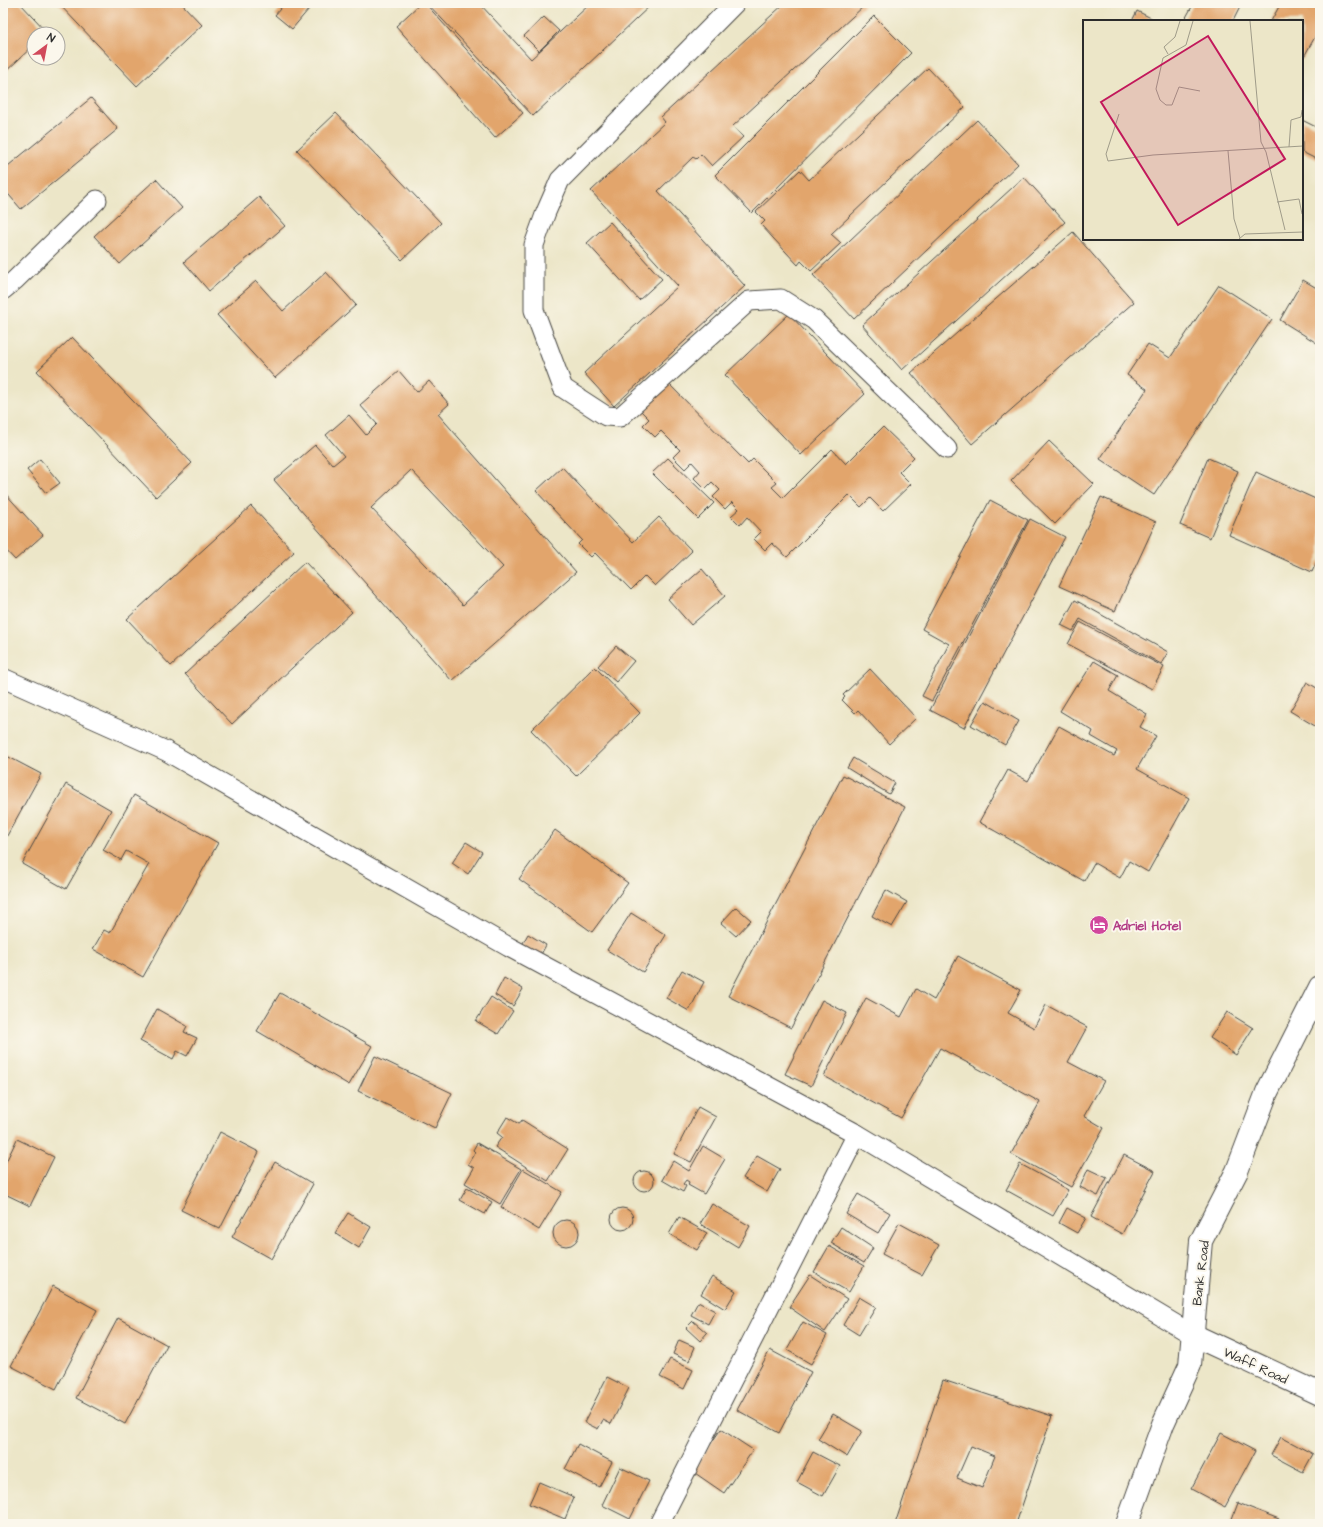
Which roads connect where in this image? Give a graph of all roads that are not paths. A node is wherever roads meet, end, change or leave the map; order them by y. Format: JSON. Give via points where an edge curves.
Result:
{"nodes":[{"id":1,"x":735,"y":3,"type":"edge"},
{"id":2,"x":97,"y":200,"type":"dead end"},
{"id":3,"x":3,"y":290,"type":"edge"},
{"id":4,"x":947,"y":449,"type":"dead end"},
{"id":5,"x":3,"y":678,"type":"edge"},
{"id":6,"x":1320,"y":988,"type":"edge"},
{"id":7,"x":857,"y":1134,"type":"junction"},
{"id":8,"x":1193,"y":1336,"type":"junction"},
{"id":9,"x":1320,"y":1394,"type":"edge"},
{"id":10,"x":659,"y":1524,"type":"edge"},
{"id":11,"x":1126,"y":1524,"type":"edge"}],
"edges":[{"from":1,"to":4,"type":"lane","via":[[560,180],[534,245],[534,310],[563,388],[606,416],[620,417],[749,301],[781,299],[814,320]]},
{"from":2,"to":3,"type":"lane"},
{"from":5,"to":7,"type":"lane","via":[[166,751],[509,947]]},
{"from":6,"to":8,"type":"street","name":"Bank Road","via":[[1267,1092],[1237,1171],[1202,1241]]},
{"from":7,"to":8,"type":"lane"},
{"from":7,"to":10,"type":"lane"},
{"from":8,"to":9,"type":"street","name":"Waff Road"},
{"from":8,"to":11,"type":"street","name":"Bank Road","via":[[1190,1365],[1164,1424]]}]}
